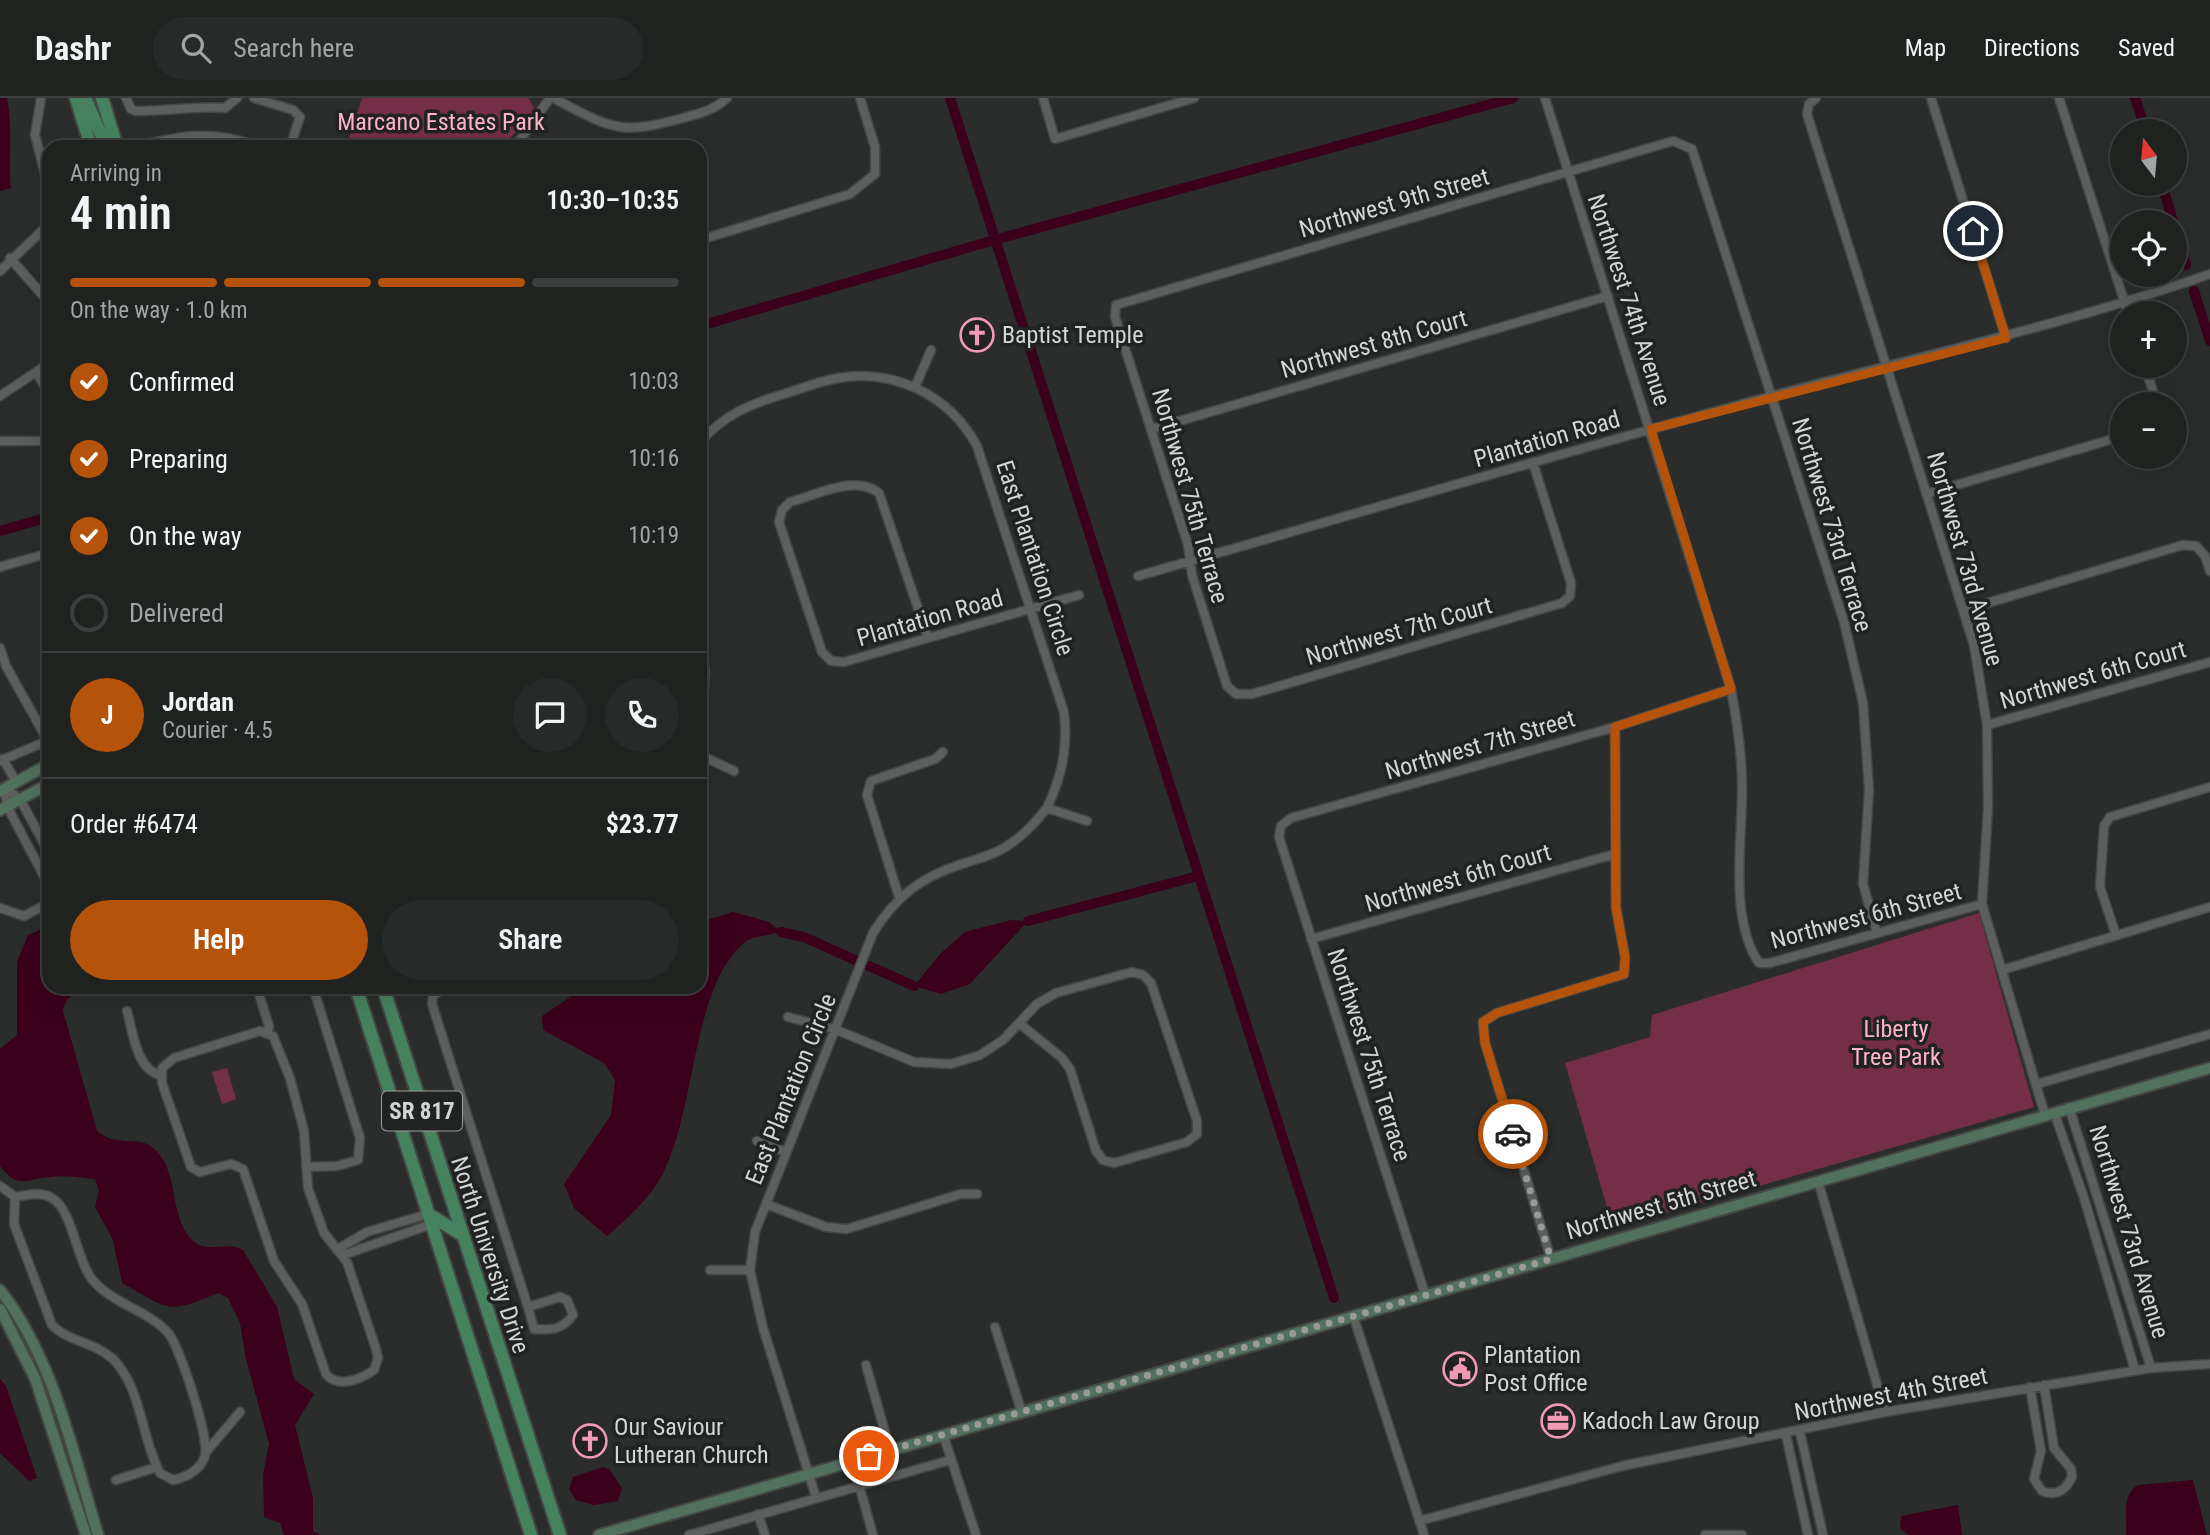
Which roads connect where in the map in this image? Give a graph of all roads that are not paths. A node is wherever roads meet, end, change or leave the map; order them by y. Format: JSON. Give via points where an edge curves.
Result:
{"nodes":[{"id":1,"x":41,"y":98,"type":"edge"},
{"id":2,"x":76,"y":98,"type":"edge"},
{"id":3,"x":85,"y":98,"type":"edge"},
{"id":4,"x":102,"y":98,"type":"edge"},
{"id":5,"x":126,"y":98,"type":"edge"},
{"id":6,"x":237,"y":98,"type":"edge"},
{"id":7,"x":254,"y":98,"type":"edge"},
{"id":8,"x":552,"y":98,"type":"edge"},
{"id":9,"x":727,"y":98,"type":"edge"},
{"id":10,"x":860,"y":98,"type":"edge"},
{"id":11,"x":1042,"y":98,"type":"edge"},
{"id":12,"x":1194,"y":98,"type":"edge"},
{"id":13,"x":1545,"y":98,"type":"edge"},
{"id":14,"x":1931,"y":98,"type":"edge"},
{"id":15,"x":2059,"y":98,"type":"edge"},
{"id":16,"x":1813,"y":101,"type":"edge"},
{"id":17,"x":89,"y":140,"type":"edge"},
{"id":18,"x":106,"y":140,"type":"edge"},
{"id":19,"x":114,"y":140,"type":"edge"},
{"id":20,"x":163,"y":140,"type":"edge"},
{"id":21,"x":234,"y":140,"type":"edge"},
{"id":22,"x":292,"y":140,"type":"edge"},
{"id":23,"x":521,"y":140,"type":"edge"},
{"id":24,"x":1683,"y":143,"type":"joint"},
{"id":25,"x":42,"y":157,"type":"edge"},
{"id":26,"x":1568,"y":173,"type":"junction"},
{"id":27,"x":42,"y":230,"type":"edge"},
{"id":28,"x":707,"y":238,"type":"edge"},
{"id":29,"x":10,"y":258,"type":"junction"},
{"id":30,"x":0,"y":271,"type":"edge"},
{"id":31,"x":2210,"y":274,"type":"edge"},
{"id":32,"x":42,"y":294,"type":"edge"},
{"id":33,"x":1608,"y":296,"type":"junction"},
{"id":34,"x":2123,"y":301,"type":"edge"},
{"id":35,"x":2133,"y":301,"type":"edge"},
{"id":36,"x":1116,"y":305,"type":"joint"},
{"id":37,"x":2110,"y":308,"type":"edge"},
{"id":38,"x":2006,"y":338,"type":"junction"},
{"id":39,"x":931,"y":350,"type":"dead end"},
{"id":40,"x":1887,"y":367,"type":"junction"},
{"id":41,"x":42,"y":368,"type":"edge"},
{"id":42,"x":36,"y":372,"type":"junction"},
{"id":43,"x":42,"y":382,"type":"edge"},
{"id":44,"x":915,"y":387,"type":"junction"},
{"id":45,"x":0,"y":396,"type":"edge"},
{"id":46,"x":1773,"y":396,"type":"junction"},
{"id":47,"x":1152,"y":429,"type":"junction"},
{"id":48,"x":1651,"y":429,"type":"junction"},
{"id":49,"x":707,"y":436,"type":"edge"},
{"id":50,"x":2110,"y":440,"type":"edge"},
{"id":51,"x":0,"y":441,"type":"edge"},
{"id":52,"x":42,"y":441,"type":"edge"},
{"id":53,"x":1533,"y":463,"type":"junction"},
{"id":54,"x":1928,"y":493,"type":"junction"},
{"id":55,"x":42,"y":555,"type":"edge"},
{"id":56,"x":1191,"y":561,"type":"junction"},
{"id":57,"x":0,"y":567,"type":"edge"},
{"id":58,"x":2210,"y":571,"type":"edge"},
{"id":59,"x":1138,"y":576,"type":"dead end"},
{"id":60,"x":1079,"y":595,"type":"dead end"},
{"id":61,"x":1032,"y":608,"type":"junction"},
{"id":62,"x":1964,"y":610,"type":"junction"},
{"id":63,"x":928,"y":638,"type":"junction"},
{"id":64,"x":0,"y":648,"type":"edge"},
{"id":65,"x":2210,"y":662,"type":"edge"},
{"id":66,"x":1731,"y":689,"type":"junction"},
{"id":67,"x":1236,"y":694,"type":"joint"},
{"id":68,"x":1987,"y":725,"type":"junction"},
{"id":69,"x":1615,"y":727,"type":"junction"},
{"id":70,"x":42,"y":730,"type":"edge"},
{"id":71,"x":42,"y":743,"type":"edge"},
{"id":72,"x":943,"y":752,"type":"dead end"},
{"id":73,"x":707,"y":758,"type":"edge"},
{"id":74,"x":2,"y":760,"type":"edge"},
{"id":75,"x":42,"y":768,"type":"edge"},
{"id":76,"x":734,"y":771,"type":"dead end"},
{"id":77,"x":16,"y":782,"type":"junction"},
{"id":78,"x":2210,"y":787,"type":"edge"},
{"id":79,"x":42,"y":788,"type":"edge"},
{"id":80,"x":3,"y":789,"type":"edge"},
{"id":81,"x":20,"y":799,"type":"junction"},
{"id":82,"x":4,"y":808,"type":"edge"},
{"id":83,"x":1048,"y":808,"type":"junction"},
{"id":84,"x":1087,"y":821,"type":"dead end"},
{"id":85,"x":1282,"y":827,"type":"joint"},
{"id":86,"x":42,"y":840,"type":"edge"},
{"id":87,"x":1615,"y":854,"type":"junction"},
{"id":88,"x":42,"y":871,"type":"edge"},
{"id":89,"x":899,"y":897,"type":"junction"},
{"id":90,"x":1982,"y":904,"type":"junction"},
{"id":91,"x":42,"y":907,"type":"edge"},
{"id":92,"x":2210,"y":907,"type":"edge"},
{"id":93,"x":0,"y":908,"type":"edge"},
{"id":94,"x":1877,"y":933,"type":"junction"},
{"id":95,"x":2116,"y":935,"type":"junction"},
{"id":96,"x":1311,"y":939,"type":"junction"},
{"id":97,"x":1759,"y":963,"type":"joint"},
{"id":98,"x":2003,"y":970,"type":"junction"},
{"id":99,"x":259,"y":994,"type":"edge"},
{"id":100,"x":315,"y":994,"type":"edge"},
{"id":101,"x":358,"y":994,"type":"edge"},
{"id":102,"x":385,"y":994,"type":"edge"},
{"id":103,"x":436,"y":994,"type":"edge"},
{"id":104,"x":127,"y":1011,"type":"dead end"},
{"id":105,"x":788,"y":1017,"type":"dead end"},
{"id":106,"x":1019,"y":1023,"type":"junction"},
{"id":107,"x":837,"y":1030,"type":"junction"},
{"id":108,"x":268,"y":1033,"type":"junction"},
{"id":109,"x":2210,"y":1034,"type":"edge"},
{"id":110,"x":2210,"y":1068,"type":"edge"},
{"id":111,"x":160,"y":1075,"type":"junction"},
{"id":112,"x":2037,"y":1084,"type":"junction"},
{"id":113,"x":2069,"y":1107,"type":"junction"},
{"id":114,"x":2050,"y":1114,"type":"junction"},
{"id":115,"x":757,"y":1141,"type":"dead end"},
{"id":116,"x":785,"y":1152,"type":"junction"},
{"id":117,"x":306,"y":1167,"type":"junction"},
{"id":118,"x":1818,"y":1181,"type":"junction"},
{"id":119,"x":0,"y":1186,"type":"edge"},
{"id":120,"x":977,"y":1194,"type":"dead end"},
{"id":121,"x":16,"y":1197,"type":"junction"},
{"id":122,"x":766,"y":1204,"type":"junction"},
{"id":123,"x":430,"y":1219,"type":"junction"},
{"id":124,"x":386,"y":1227,"type":"junction"},
{"id":125,"x":462,"y":1234,"type":"junction"},
{"id":126,"x":389,"y":1237,"type":"junction"},
{"id":127,"x":340,"y":1252,"type":"junction"},
{"id":128,"x":1551,"y":1259,"type":"junction"},
{"id":129,"x":710,"y":1270,"type":"dead end"},
{"id":130,"x":750,"y":1270,"type":"junction"},
{"id":131,"x":0,"y":1290,"type":"edge"},
{"id":132,"x":1425,"y":1294,"type":"junction"},
{"id":133,"x":527,"y":1307,"type":"junction"},
{"id":134,"x":0,"y":1309,"type":"edge"},
{"id":135,"x":1353,"y":1315,"type":"junction"},
{"id":136,"x":995,"y":1327,"type":"dead end"},
{"id":137,"x":2210,"y":1364,"type":"edge"},
{"id":138,"x":866,"y":1365,"type":"dead end"},
{"id":139,"x":2151,"y":1368,"type":"junction"},
{"id":140,"x":2135,"y":1370,"type":"junction"},
{"id":141,"x":2043,"y":1385,"type":"junction"},
{"id":142,"x":2030,"y":1387,"type":"junction"},
{"id":143,"x":240,"y":1412,"type":"dead end"},
{"id":144,"x":1885,"y":1412,"type":"junction"},
{"id":145,"x":1022,"y":1413,"type":"junction"},
{"id":146,"x":1800,"y":1432,"type":"junction"},
{"id":147,"x":943,"y":1434,"type":"junction"},
{"id":148,"x":1786,"y":1435,"type":"junction"},
{"id":149,"x":890,"y":1450,"type":"junction"},
{"id":150,"x":206,"y":1452,"type":"junction"},
{"id":151,"x":950,"y":1460,"type":"junction"},
{"id":152,"x":157,"y":1467,"type":"junction"},
{"id":153,"x":807,"y":1474,"type":"junction"},
{"id":154,"x":116,"y":1480,"type":"dead end"},
{"id":155,"x":859,"y":1485,"type":"junction"},
{"id":156,"x":816,"y":1497,"type":"junction"},
{"id":157,"x":758,"y":1514,"type":"junction"},
{"id":158,"x":1419,"y":1521,"type":"junction"},
{"id":159,"x":86,"y":1535,"type":"edge"},
{"id":160,"x":98,"y":1535,"type":"edge"},
{"id":161,"x":531,"y":1535,"type":"edge"},
{"id":162,"x":560,"y":1535,"type":"edge"},
{"id":163,"x":599,"y":1535,"type":"edge"},
{"id":164,"x":689,"y":1535,"type":"edge"},
{"id":165,"x":765,"y":1535,"type":"edge"},
{"id":166,"x":873,"y":1535,"type":"edge"},
{"id":167,"x":976,"y":1535,"type":"edge"},
{"id":168,"x":1424,"y":1535,"type":"edge"},
{"id":169,"x":1705,"y":1535,"type":"edge"},
{"id":170,"x":1742,"y":1535,"type":"edge"},
{"id":171,"x":1808,"y":1535,"type":"edge"},
{"id":172,"x":1824,"y":1535,"type":"edge"}],
"edges":[{"from":1,"to":25,"type":"street","via":[[34,135]]},
{"from":2,"to":17,"type":"main road"},
{"from":3,"to":18,"type":"main road"},
{"from":4,"to":19,"type":"main road"},
{"from":5,"to":6,"type":"street","via":[[131,109],[172,112],[189,106],[225,108]]},
{"from":7,"to":22,"type":"street","via":[[293,110],[300,117]]},
{"from":8,"to":9,"type":"street","via":[[598,122],[627,130],[715,109]]},
{"from":8,"to":23,"type":"street"},
{"from":10,"to":28,"type":"street","via":[[875,147],[875,174],[850,194]]},
{"from":11,"to":12,"type":"street","via":[[1055,139]]},
{"from":13,"to":26,"type":"street","name":"Northwest 74th Avenue"},
{"from":14,"to":38,"type":"street"},
{"from":15,"to":34,"type":"street"},
{"from":16,"to":40,"type":"street","name":"Northwest 73rd Avenue","via":[[1807,114]]},
{"from":20,"to":21,"type":"street","via":[[210,134]]},
{"from":24,"to":26,"type":"street","name":"Northwest 9th Street","via":[[1673,141]]},
{"from":24,"to":46,"type":"street","name":"Northwest 73rd Terrace","via":[[1692,149]]},
{"from":26,"to":33,"type":"street","name":"Northwest 74th Avenue"},
{"from":26,"to":36,"type":"street","name":"Northwest 9th Street"},
{"from":27,"to":29,"type":"street"},
{"from":29,"to":30,"type":"street"},
{"from":29,"to":32,"type":"street"},
{"from":31,"to":35,"type":"street","name":"Plantation Road"},
{"from":33,"to":47,"type":"street","name":"Northwest 8th Court"},
{"from":33,"to":48,"type":"street","name":"Northwest 74th Avenue"},
{"from":36,"to":47,"type":"street","name":"Northwest 75th Terrace","via":[[1115,317]]},
{"from":37,"to":38,"type":"street","name":"Plantation Road"},
{"from":38,"to":40,"type":"street","name":"Plantation Road"},
{"from":39,"to":44,"type":"street"},
{"from":40,"to":46,"type":"street","name":"Plantation Road"},
{"from":40,"to":54,"type":"street","name":"Northwest 73rd Avenue"},
{"from":41,"to":42,"type":"street"},
{"from":42,"to":43,"type":"street"},
{"from":42,"to":45,"type":"street"},
{"from":44,"to":49,"type":"street","name":"East Plantation Circle","via":[[868,375],[837,378],[753,403],[729,416]]},
{"from":44,"to":61,"type":"street","name":"East Plantation Circle","via":[[951,410],[977,446]]},
{"from":46,"to":48,"type":"street","name":"Plantation Road"},
{"from":46,"to":94,"type":"street","name":"Northwest 73rd Terrace","via":[[1844,622],[1863,702],[1869,790],[1863,884]]},
{"from":47,"to":56,"type":"street","name":"Northwest 75th Terrace"},
{"from":48,"to":53,"type":"street","name":"Plantation Road"},
{"from":48,"to":66,"type":"street","name":"Northwest 74th Avenue"},
{"from":50,"to":54,"type":"street"},
{"from":51,"to":52,"type":"street"},
{"from":53,"to":56,"type":"street","name":"Plantation Road"},
{"from":53,"to":67,"type":"street","name":"Northwest 7th Court","via":[[1571,583],[1570,596],[1562,603],[1252,694]]},
{"from":54,"to":62,"type":"street","name":"Northwest 73rd Avenue"},
{"from":55,"to":57,"type":"street"},
{"from":56,"to":59,"type":"street","name":"Plantation Road"},
{"from":56,"to":67,"type":"street","name":"Northwest 75th Terrace","via":[[1227,686]]},
{"from":58,"to":62,"type":"street","via":[[2196,546],[2183,545]]},
{"from":60,"to":61,"type":"street","name":"Plantation Road"},
{"from":61,"to":63,"type":"street","name":"Plantation Road"},
{"from":61,"to":83,"type":"street","name":"East Plantation Circle","via":[[1064,712],[1067,738],[1061,779]]},
{"from":62,"to":68,"type":"street","name":"Northwest 73rd Avenue"},
{"from":63,"to":63,"type":"street","name":"Plantation Road","via":[[879,493],[868,484],[856,484],[790,502],[782,510],[779,522],[822,652],[831,661],[844,662]]},
{"from":64,"to":70,"type":"street","via":[[5,666]]},
{"from":65,"to":68,"type":"street","name":"Northwest 6th Court"},
{"from":66,"to":69,"type":"street","name":"Northwest 7th Street"},
{"from":66,"to":97,"type":"street","name":"Northwest 74th Avenue","via":[[1742,785],[1741,902]]},
{"from":68,"to":90,"type":"street","name":"Northwest 73rd Avenue"},
{"from":69,"to":85,"type":"street","name":"Northwest 7th Street","via":[[1291,818]]},
{"from":69,"to":87,"type":"street"},
{"from":71,"to":74,"type":"street"},
{"from":72,"to":89,"type":"street","via":[[935,759],[871,781],[867,795]]},
{"from":73,"to":76,"type":"street"},
{"from":74,"to":77,"type":"street"},
{"from":75,"to":77,"type":"street"},
{"from":77,"to":80,"type":"street"},
{"from":78,"to":95,"type":"street","via":[[2110,817],[2104,826],[2100,887]]},
{"from":79,"to":81,"type":"street"},
{"from":80,"to":81,"type":"street"},
{"from":80,"to":82,"type":"street"},
{"from":81,"to":82,"type":"street"},
{"from":81,"to":86,"type":"street"},
{"from":82,"to":88,"type":"street"},
{"from":83,"to":84,"type":"street"},
{"from":83,"to":89,"type":"street","name":"East Plantation Circle","via":[[1028,832],[1002,849],[937,872]]},
{"from":85,"to":96,"type":"street","name":"Northwest 75th Terrace","via":[[1279,837]]},
{"from":87,"to":96,"type":"street","name":"Northwest 6th Court"},
{"from":87,"to":128,"type":"street","via":[[1624,974],[1497,1013],[1483,1022],[1485,1043]]},
{"from":89,"to":107,"type":"street","name":"East Plantation Circle","via":[[873,933]]},
{"from":90,"to":94,"type":"street","name":"Northwest 6th Street"},
{"from":90,"to":98,"type":"street","name":"Northwest 73rd Avenue"},
{"from":91,"to":93,"type":"street","via":[[24,916]]},
{"from":92,"to":95,"type":"street"},
{"from":94,"to":97,"type":"street","name":"Northwest 6th Street","via":[[1770,964]]},
{"from":95,"to":98,"type":"street"},
{"from":96,"to":132,"type":"street","name":"Northwest 75th Terrace"},
{"from":98,"to":112,"type":"street","name":"Northwest 73rd Avenue"},
{"from":99,"to":108,"type":"street"},
{"from":100,"to":117,"type":"street","via":[[360,1138],[360,1152],[358,1160],[349,1163]]},
{"from":101,"to":123,"type":"main road","name":"North University Drive","number":"SR 817"},
{"from":102,"to":125,"type":"main road","name":"North University Drive","number":"SR 817"},
{"from":103,"to":133,"type":"street","name":"North University Drive","via":[[432,1004]]},
{"from":104,"to":111,"type":"street","via":[[142,1061]]},
{"from":105,"to":107,"type":"street"},
{"from":106,"to":106,"type":"street","via":[[1070,1069],[1096,1151],[1103,1160],[1114,1163],[1187,1142],[1196,1134],[1197,1121],[1151,983],[1143,975],[1132,972],[1056,993]]},
{"from":106,"to":107,"type":"street","via":[[980,1055],[951,1063],[914,1062]]},
{"from":107,"to":116,"type":"street","name":"East Plantation Circle"},
{"from":108,"to":111,"type":"street","via":[[248,1034],[174,1058]]},
{"from":108,"to":117,"type":"street","via":[[277,1043],[290,1078],[307,1148]]},
{"from":109,"to":112,"type":"street"},
{"from":110,"to":113,"type":"street","name":"Northwest 5th Street"},
{"from":111,"to":127,"type":"street","via":[[191,1167],[200,1172],[232,1164],[243,1169],[278,1270],[302,1304],[326,1374],[341,1382],[374,1370],[378,1358]]},
{"from":112,"to":114,"type":"street","name":"Northwest 73rd Avenue"},
{"from":113,"to":114,"type":"street","name":"Northwest 5th Street"},
{"from":113,"to":139,"type":"street","name":"Northwest 73rd Avenue"},
{"from":114,"to":118,"type":"street","name":"Northwest 5th Street"},
{"from":114,"to":140,"type":"street","name":"Northwest 73rd Avenue","via":[[2084,1198]]},
{"from":115,"to":116,"type":"street"},
{"from":116,"to":122,"type":"street","name":"East Plantation Circle"},
{"from":117,"to":127,"type":"street","via":[[308,1188],[324,1233]]},
{"from":118,"to":128,"type":"street","name":"Northwest 5th Street"},
{"from":118,"to":144,"type":"street"},
{"from":119,"to":121,"type":"street"},
{"from":120,"to":122,"type":"street","via":[[961,1194],[847,1229],[826,1227]]},
{"from":121,"to":150,"type":"street","via":[[36,1194],[53,1198],[62,1208],[96,1284],[173,1340],[204,1432]]},
{"from":121,"to":152,"type":"street","via":[[13,1224],[52,1325],[93,1345],[128,1377]]},
{"from":122,"to":130,"type":"street","name":"East Plantation Circle","via":[[755,1232]]},
{"from":123,"to":124,"type":"street"},
{"from":123,"to":125,"type":"main road"},
{"from":123,"to":126,"type":"street"},
{"from":123,"to":161,"type":"main road","name":"North University Drive","number":"SR 817"},
{"from":124,"to":126,"type":"street"},
{"from":124,"to":127,"type":"street","via":[[360,1235]]},
{"from":125,"to":162,"type":"main road","name":"North University Drive","number":"SR 817"},
{"from":126,"to":127,"type":"street"},
{"from":128,"to":132,"type":"street","name":"Northwest 5th Street"},
{"from":129,"to":130,"type":"street"},
{"from":130,"to":153,"type":"street","name":"East Plantation Circle"},
{"from":131,"to":160,"type":"street","via":[[48,1376]]},
{"from":132,"to":135,"type":"street","name":"Northwest 5th Street"},
{"from":133,"to":133,"type":"street","name":"North University Drive","via":[[560,1297],[567,1300],[573,1315],[565,1326],[534,1329]]},
{"from":134,"to":159,"type":"street","via":[[34,1378]]},
{"from":135,"to":145,"type":"street","name":"Northwest 5th Street"},
{"from":135,"to":158,"type":"street"},
{"from":136,"to":145,"type":"street"},
{"from":137,"to":139,"type":"street","name":"Northwest 4th Street"},
{"from":138,"to":149,"type":"street"},
{"from":139,"to":140,"type":"street","name":"Northwest 4th Street"},
{"from":140,"to":141,"type":"street","name":"Northwest 4th Street"},
{"from":141,"to":142,"type":"street","name":"Northwest 4th Street"},
{"from":141,"to":142,"type":"street","via":[[2054,1448],[2072,1477],[2064,1489],[2054,1493],[2042,1491],[2034,1479],[2041,1451]]},
{"from":142,"to":144,"type":"street","name":"Northwest 4th Street"},
{"from":143,"to":150,"type":"street"},
{"from":144,"to":146,"type":"street","name":"Northwest 4th Street"},
{"from":145,"to":147,"type":"street","name":"Northwest 5th Street"},
{"from":146,"to":148,"type":"street","name":"Northwest 4th Street"},
{"from":146,"to":172,"type":"street"},
{"from":147,"to":149,"type":"street","name":"Northwest 5th Street"},
{"from":147,"to":151,"type":"street"},
{"from":148,"to":158,"type":"street","name":"Northwest 4th Street","via":[[1622,1466]]},
{"from":148,"to":171,"type":"street"},
{"from":149,"to":153,"type":"street","name":"Northwest 5th Street"},
{"from":150,"to":152,"type":"street","via":[[192,1474],[181,1478],[166,1477]]},
{"from":151,"to":155,"type":"street"},
{"from":151,"to":167,"type":"street"},
{"from":152,"to":154,"type":"street"},
{"from":153,"to":156,"type":"street","name":"East Plantation Circle"},
{"from":153,"to":163,"type":"street","name":"Northwest 5th Street"},
{"from":155,"to":156,"type":"street"},
{"from":155,"to":166,"type":"street"},
{"from":156,"to":157,"type":"street"},
{"from":157,"to":164,"type":"street"},
{"from":157,"to":165,"type":"street"},
{"from":158,"to":168,"type":"street"},
{"from":169,"to":170,"type":"street"}]}
